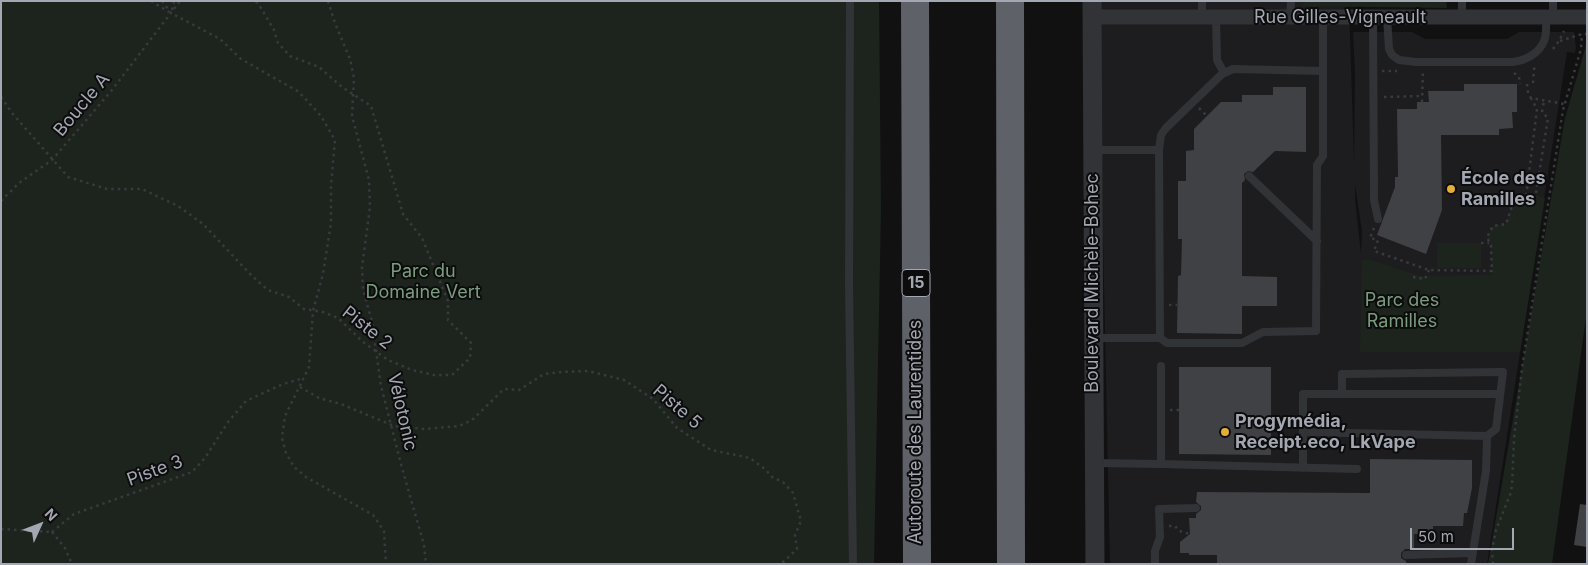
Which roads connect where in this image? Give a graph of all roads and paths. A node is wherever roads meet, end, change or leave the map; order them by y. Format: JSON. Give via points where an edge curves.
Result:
{"nodes":[{"id":1,"x":151,"y":1,"type":"edge"},
{"id":2,"x":162,"y":1,"type":"edge"},
{"id":3,"x":174,"y":1,"type":"edge"},
{"id":4,"x":180,"y":1,"type":"edge"},
{"id":5,"x":254,"y":1,"type":"edge"},
{"id":6,"x":328,"y":1,"type":"edge"},
{"id":7,"x":850,"y":1,"type":"edge"},
{"id":8,"x":915,"y":1,"type":"edge"},
{"id":9,"x":1010,"y":1,"type":"edge"},
{"id":10,"x":1202,"y":1,"type":"edge"},
{"id":11,"x":1291,"y":1,"type":"edge"},
{"id":12,"x":1462,"y":1,"type":"edge"},
{"id":13,"x":1553,"y":1,"type":"edge"},
{"id":14,"x":1092,"y":9,"type":"edge"},
{"id":15,"x":171,"y":13,"type":"junction"},
{"id":16,"x":1380,"y":17,"type":"junction"},
{"id":17,"x":1587,"y":17,"type":"edge"},
{"id":18,"x":1209,"y":18,"type":"junction"},
{"id":19,"x":1290,"y":18,"type":"junction"},
{"id":20,"x":1323,"y":18,"type":"junction"},
{"id":21,"x":1462,"y":18,"type":"junction"},
{"id":22,"x":1550,"y":18,"type":"junction"},
{"id":23,"x":1582,"y":34,"type":"junction"},
{"id":24,"x":1587,"y":34,"type":"edge"},
{"id":25,"x":1559,"y":41,"type":"dead end"},
{"id":26,"x":1323,"y":71,"type":"junction"},
{"id":27,"x":1423,"y":71,"type":"dead end"},
{"id":28,"x":1224,"y":73,"type":"junction"},
{"id":29,"x":1527,"y":84,"type":"dead end"},
{"id":30,"x":353,"y":94,"type":"junction"},
{"id":31,"x":1,"y":96,"type":"edge"},
{"id":32,"x":1392,"y":96,"type":"dead end"},
{"id":33,"x":1423,"y":96,"type":"junction"},
{"id":34,"x":1531,"y":98,"type":"junction"},
{"id":35,"x":1544,"y":101,"type":"junction"},
{"id":36,"x":1422,"y":102,"type":"dead end"},
{"id":37,"x":1564,"y":104,"type":"junction"},
{"id":38,"x":1201,"y":110,"type":"dead end"},
{"id":39,"x":1542,"y":112,"type":"junction"},
{"id":40,"x":1536,"y":113,"type":"junction"},
{"id":41,"x":1207,"y":116,"type":"dead end"},
{"id":42,"x":1093,"y":150,"type":"junction"},
{"id":43,"x":1159,"y":150,"type":"junction"},
{"id":44,"x":52,"y":160,"type":"junction"},
{"id":45,"x":1249,"y":176,"type":"dead end"},
{"id":46,"x":1536,"y":193,"type":"dead end"},
{"id":47,"x":1,"y":201,"type":"edge"},
{"id":48,"x":1378,"y":220,"type":"dead end"},
{"id":49,"x":1371,"y":234,"type":"dead end"},
{"id":50,"x":1317,"y":242,"type":"junction"},
{"id":51,"x":1481,"y":243,"type":"dead end"},
{"id":52,"x":1489,"y":243,"type":"junction"},
{"id":53,"x":1429,"y":270,"type":"junction"},
{"id":54,"x":1413,"y":277,"type":"dead end"},
{"id":55,"x":1168,"y":304,"type":"dead end"},
{"id":56,"x":1177,"y":305,"type":"dead end"},
{"id":57,"x":313,"y":311,"type":"junction"},
{"id":58,"x":1094,"y":338,"type":"junction"},
{"id":59,"x":1160,"y":338,"type":"junction"},
{"id":60,"x":376,"y":352,"type":"junction"},
{"id":61,"x":1161,"y":366,"type":"dead end"},
{"id":62,"x":304,"y":378,"type":"junction"},
{"id":63,"x":300,"y":386,"type":"junction"},
{"id":64,"x":1342,"y":394,"type":"junction"},
{"id":65,"x":1500,"y":394,"type":"junction"},
{"id":66,"x":1169,"y":410,"type":"dead end"},
{"id":67,"x":1179,"y":410,"type":"dead end"},
{"id":68,"x":391,"y":424,"type":"junction"},
{"id":69,"x":1303,"y":432,"type":"junction"},
{"id":70,"x":1487,"y":436,"type":"junction"},
{"id":71,"x":1094,"y":463,"type":"junction"},
{"id":72,"x":1161,"y":464,"type":"junction"},
{"id":73,"x":1303,"y":468,"type":"junction"},
{"id":74,"x":1357,"y":469,"type":"dead end"},
{"id":75,"x":1196,"y":508,"type":"dead end"},
{"id":76,"x":1175,"y":526,"type":"dead end"},
{"id":77,"x":1,"y":529,"type":"edge"},
{"id":78,"x":52,"y":532,"type":"junction"},
{"id":79,"x":1190,"y":534,"type":"dead end"},
{"id":80,"x":1472,"y":553,"type":"junction"},
{"id":81,"x":1406,"y":555,"type":"dead end"},
{"id":82,"x":72,"y":564,"type":"edge"},
{"id":83,"x":386,"y":564,"type":"edge"},
{"id":84,"x":426,"y":564,"type":"edge"},
{"id":85,"x":781,"y":564,"type":"edge"},
{"id":86,"x":852,"y":564,"type":"edge"},
{"id":87,"x":917,"y":564,"type":"edge"},
{"id":88,"x":1011,"y":564,"type":"edge"},
{"id":89,"x":1095,"y":564,"type":"edge"},
{"id":90,"x":1155,"y":564,"type":"edge"},
{"id":91,"x":1471,"y":564,"type":"edge"},
{"id":92,"x":1493,"y":564,"type":"edge"}],
"edges":[{"from":1,"to":15,"type":"path"},
{"from":2,"to":15,"type":"path"},
{"from":3,"to":15,"type":"path"},
{"from":4,"to":15,"type":"path","name":"Boucle A"},
{"from":5,"to":30,"type":"path","name":"Piste 2","via":[[274,30],[278,43],[290,56],[320,66]]},
{"from":6,"to":30,"type":"path","name":"Vélotonic","via":[[350,60]]},
{"from":7,"to":86,"type":"lane"},
{"from":8,"to":87,"type":"highway","name":"Autoroute des Laurentides","number":"15"},
{"from":9,"to":88,"type":"highway"},
{"from":10,"to":18,"type":"lane"},
{"from":11,"to":19,"type":"lane"},
{"from":12,"to":21,"type":"lane"},
{"from":13,"to":22,"type":"lane"},
{"from":14,"to":18,"type":"street","name":"Rue Gilles-Vigneault"},
{"from":14,"to":42,"type":"street","name":"Boulevard Michèle-Bohec"},
{"from":15,"to":44,"type":"path","name":"Boucle A","via":[[112,90]]},
{"from":15,"to":57,"type":"path","via":[[220,39],[241,59],[299,92],[321,116],[335,140],[331,224]]},
{"from":16,"to":20,"type":"street","name":"Rue Gilles-Vigneault"},
{"from":16,"to":21,"type":"street","name":"Rue Gilles-Vigneault"},
{"from":16,"to":22,"type":"lane","via":[[1392,55],[1399,60],[1416,62],[1524,60],[1544,42]]},
{"from":16,"to":48,"type":"lane","via":[[1374,200]]},
{"from":17,"to":22,"type":"street","name":"Rue Gilles-Vigneault"},
{"from":18,"to":19,"type":"street","name":"Rue Gilles-Vigneault"},
{"from":18,"to":28,"type":"lane","via":[[1217,60]]},
{"from":19,"to":20,"type":"street","name":"Rue Gilles-Vigneault"},
{"from":20,"to":26,"type":"lane"},
{"from":21,"to":22,"type":"street","name":"Rue Gilles-Vigneault"},
{"from":23,"to":24,"type":"path"},
{"from":23,"to":25,"type":"path"},
{"from":23,"to":37,"type":"path","via":[[1581,49]]},
{"from":26,"to":28,"type":"lane","via":[[1233,69]]},
{"from":26,"to":50,"type":"lane","via":[[1323,156],[1317,164]]},
{"from":27,"to":33,"type":"path"},
{"from":28,"to":43,"type":"lane","via":[[1166,128]]},
{"from":29,"to":34,"type":"path"},
{"from":30,"to":60,"type":"path","name":"Vélotonic","via":[[352,116],[370,180],[362,267],[363,289]]},
{"from":30,"to":60,"type":"path","name":"Piste 2","via":[[371,106],[403,214],[422,238],[448,301],[448,320],[471,343],[470,358],[452,375],[412,370]]},
{"from":31,"to":44,"type":"path","name":"Piste 2"},
{"from":32,"to":33,"type":"path"},
{"from":33,"to":36,"type":"path"},
{"from":34,"to":35,"type":"path"},
{"from":34,"to":40,"type":"path"},
{"from":35,"to":37,"type":"path"},
{"from":35,"to":39,"type":"path"},
{"from":37,"to":92,"type":"path","via":[[1522,368],[1512,486],[1496,530]]},
{"from":38,"to":41,"type":"path"},
{"from":39,"to":40,"type":"path"},
{"from":39,"to":46,"type":"path","via":[[1548,118]]},
{"from":40,"to":52,"type":"path","via":[[1526,197],[1515,198],[1506,224],[1493,226],[1487,237]]},
{"from":42,"to":43,"type":"lane"},
{"from":42,"to":58,"type":"street","name":"Boulevard Michèle-Bohec"},
{"from":43,"to":59,"type":"lane"},
{"from":44,"to":47,"type":"path","name":"Boucle A","via":[[19,182]]},
{"from":44,"to":57,"type":"path","name":"Piste 2","via":[[68,177],[107,189],[142,189],[178,206],[203,224],[268,290],[289,297],[304,309]]},
{"from":45,"to":50,"type":"lane"},
{"from":49,"to":53,"type":"path","via":[[1370,238],[1378,240],[1374,251]]},
{"from":50,"to":59,"type":"lane","via":[[1316,331],[1263,332],[1242,343],[1167,343]]},
{"from":51,"to":52,"type":"path"},
{"from":52,"to":53,"type":"path","via":[[1492,271]]},
{"from":53,"to":54,"type":"path","via":[[1424,280]]},
{"from":55,"to":56,"type":"path"},
{"from":57,"to":60,"type":"path","name":"Piste 2","via":[[338,318]]},
{"from":57,"to":62,"type":"path","via":[[309,367]]},
{"from":58,"to":59,"type":"lane"},
{"from":58,"to":71,"type":"street","name":"Boulevard Michèle-Bohec"},
{"from":60,"to":68,"type":"path","name":"Vélotonic"},
{"from":61,"to":72,"type":"lane"},
{"from":62,"to":63,"type":"path"},
{"from":62,"to":78,"type":"path","name":"Piste 3","via":[[246,402],[192,472],[74,514]]},
{"from":63,"to":68,"type":"path","name":"Piste 5","via":[[319,398]]},
{"from":63,"to":83,"type":"path","via":[[284,416],[282,438],[286,453],[294,467],[306,477],[373,515],[384,531]]},
{"from":64,"to":65,"type":"lane"},
{"from":64,"to":65,"type":"lane","via":[[1342,374],[1503,372]]},
{"from":64,"to":69,"type":"lane","via":[[1303,394]]},
{"from":65,"to":70,"type":"lane","via":[[1496,429]]},
{"from":66,"to":67,"type":"path"},
{"from":68,"to":84,"type":"path","name":"Vélotonic","via":[[424,545]]},
{"from":68,"to":85,"type":"path","name":"Piste 5","via":[[424,429],[459,426],[472,420],[504,389],[519,390],[544,374],[588,371],[624,380],[653,399],[677,428],[711,450],[750,458],[793,493],[800,521],[794,535],[796,550]]},
{"from":69,"to":70,"type":"lane"},
{"from":69,"to":73,"type":"lane"},
{"from":70,"to":80,"type":"lane","via":[[1486,471]]},
{"from":71,"to":72,"type":"lane"},
{"from":71,"to":89,"type":"street","name":"Boulevard Michèle-Bohec"},
{"from":72,"to":73,"type":"lane"},
{"from":73,"to":74,"type":"lane"},
{"from":75,"to":90,"type":"lane","via":[[1159,509],[1160,537]]},
{"from":76,"to":79,"type":"path","via":[[1179,531]]},
{"from":77,"to":78,"type":"path"},
{"from":78,"to":82,"type":"path","via":[[65,548]]},
{"from":80,"to":81,"type":"lane"},
{"from":80,"to":91,"type":"lane"}]}
